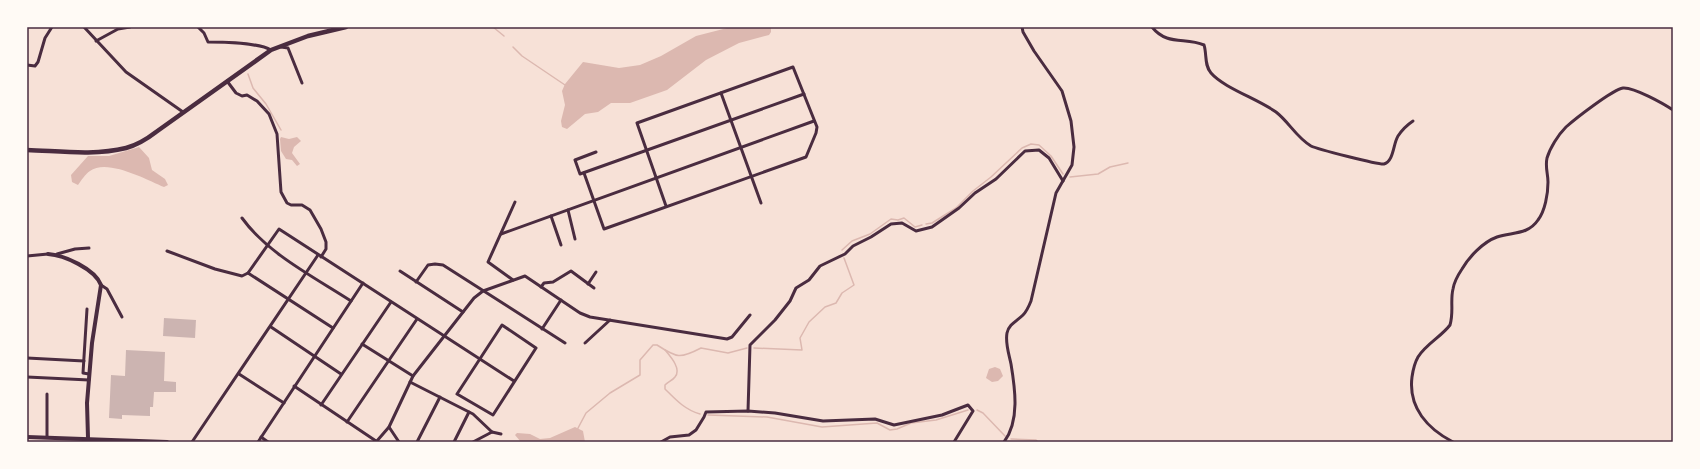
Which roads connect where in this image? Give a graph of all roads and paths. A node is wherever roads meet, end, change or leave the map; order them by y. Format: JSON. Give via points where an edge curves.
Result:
{"nodes":[{"id":1,"x":52,"y":27,"type":"edge"},
{"id":2,"x":84,"y":27,"type":"edge"},
{"id":3,"x":130,"y":27,"type":"edge"},
{"id":4,"x":198,"y":27,"type":"edge"},
{"id":5,"x":346,"y":27,"type":"edge"},
{"id":6,"x":1022,"y":27,"type":"edge"},
{"id":7,"x":1152,"y":27,"type":"edge"},
{"id":8,"x":96,"y":41,"type":"junction"},
{"id":9,"x":280,"y":46,"type":"junction"},
{"id":10,"x":271,"y":50,"type":"junction"},
{"id":11,"x":27,"y":65,"type":"edge"},
{"id":12,"x":227,"y":81,"type":"junction"},
{"id":13,"x":302,"y":82,"type":"dead end"},
{"id":14,"x":721,"y":93,"type":"junction"},
{"id":15,"x":804,"y":94,"type":"junction"},
{"id":16,"x":1673,"y":110,"type":"edge"},
{"id":17,"x":183,"y":112,"type":"junction"},
{"id":18,"x":731,"y":119,"type":"junction"},
{"id":19,"x":814,"y":121,"type":"junction"},
{"id":20,"x":1413,"y":121,"type":"dead end"},
{"id":21,"x":741,"y":148,"type":"junction"},
{"id":22,"x":27,"y":150,"type":"edge"},
{"id":23,"x":646,"y":150,"type":"junction"},
{"id":24,"x":596,"y":152,"type":"dead end"},
{"id":25,"x":584,"y":173,"type":"junction"},
{"id":26,"x":751,"y":176,"type":"junction"},
{"id":27,"x":656,"y":178,"type":"junction"},
{"id":28,"x":1063,"y":181,"type":"junction"},
{"id":29,"x":594,"y":201,"type":"junction"},
{"id":30,"x":515,"y":202,"type":"dead end"},
{"id":31,"x":761,"y":203,"type":"dead end"},
{"id":32,"x":666,"y":206,"type":"junction"},
{"id":33,"x":568,"y":210,"type":"junction"},
{"id":34,"x":552,"y":216,"type":"junction"},
{"id":35,"x":242,"y":218,"type":"dead end"},
{"id":36,"x":501,"y":234,"type":"junction"},
{"id":37,"x":575,"y":239,"type":"dead end"},
{"id":38,"x":562,"y":245,"type":"dead end"},
{"id":39,"x":267,"y":246,"type":"junction"},
{"id":40,"x":89,"y":248,"type":"dead end"},
{"id":41,"x":167,"y":250,"type":"dead end"},
{"id":42,"x":48,"y":254,"type":"joint"},
{"id":43,"x":57,"y":254,"type":"junction"},
{"id":44,"x":27,"y":256,"type":"edge"},
{"id":45,"x":320,"y":256,"type":"junction"},
{"id":46,"x":307,"y":272,"type":"junction"},
{"id":47,"x":400,"y":272,"type":"dead end"},
{"id":48,"x":596,"y":272,"type":"dead end"},
{"id":49,"x":248,"y":273,"type":"junction"},
{"id":50,"x":513,"y":280,"type":"junction"},
{"id":51,"x":416,"y":282,"type":"junction"},
{"id":52,"x":363,"y":283,"type":"junction"},
{"id":53,"x":588,"y":284,"type":"junction"},
{"id":54,"x":101,"y":285,"type":"junction"},
{"id":55,"x":541,"y":287,"type":"junction"},
{"id":56,"x":594,"y":288,"type":"dead end"},
{"id":57,"x":483,"y":291,"type":"junction"},
{"id":58,"x":289,"y":299,"type":"junction"},
{"id":59,"x":561,"y":300,"type":"junction"},
{"id":60,"x":351,"y":301,"type":"junction"},
{"id":61,"x":390,"y":302,"type":"junction"},
{"id":62,"x":87,"y":309,"type":"dead end"},
{"id":63,"x":462,"y":312,"type":"junction"},
{"id":64,"x":750,"y":315,"type":"dead end"},
{"id":65,"x":122,"y":317,"type":"dead end"},
{"id":66,"x":417,"y":319,"type":"junction"},
{"id":67,"x":610,"y":320,"type":"junction"},
{"id":68,"x":270,"y":327,"type":"junction"},
{"id":69,"x":333,"y":328,"type":"junction"},
{"id":70,"x":542,"y":329,"type":"junction"},
{"id":71,"x":444,"y":336,"type":"junction"},
{"id":72,"x":565,"y":343,"type":"dead end"},
{"id":73,"x":585,"y":343,"type":"dead end"},
{"id":74,"x":362,"y":344,"type":"junction"},
{"id":75,"x":314,"y":356,"type":"junction"},
{"id":76,"x":27,"y":358,"type":"edge"},
{"id":77,"x":480,"y":359,"type":"junction"},
{"id":78,"x":84,"y":361,"type":"junction"},
{"id":79,"x":388,"y":361,"type":"junction"},
{"id":80,"x":89,"y":374,"type":"junction"},
{"id":81,"x":239,"y":374,"type":"junction"},
{"id":82,"x":342,"y":374,"type":"junction"},
{"id":83,"x":413,"y":376,"type":"junction"},
{"id":84,"x":27,"y":377,"type":"edge"},
{"id":85,"x":89,"y":380,"type":"junction"},
{"id":86,"x":514,"y":381,"type":"junction"},
{"id":87,"x":410,"y":382,"type":"junction"},
{"id":88,"x":294,"y":386,"type":"junction"},
{"id":89,"x":47,"y":394,"type":"dead end"},
{"id":90,"x":440,"y":397,"type":"junction"},
{"id":91,"x":284,"y":403,"type":"junction"},
{"id":92,"x":321,"y":405,"type":"junction"},
{"id":93,"x":748,"y":411,"type":"junction"},
{"id":94,"x":469,"y":412,"type":"junction"},
{"id":95,"x":347,"y":422,"type":"junction"},
{"id":96,"x":389,"y":427,"type":"junction"},
{"id":97,"x":492,"y":432,"type":"junction"},
{"id":98,"x":501,"y":434,"type":"dead end"},
{"id":99,"x":27,"y":437,"type":"edge"},
{"id":100,"x":261,"y":437,"type":"junction"},
{"id":101,"x":47,"y":438,"type":"junction"},
{"id":102,"x":88,"y":438,"type":"junction"},
{"id":103,"x":126,"y":441,"type":"edge"},
{"id":104,"x":166,"y":442,"type":"edge"},
{"id":105,"x":192,"y":442,"type":"edge"},
{"id":106,"x":258,"y":442,"type":"edge"},
{"id":107,"x":268,"y":442,"type":"edge"},
{"id":108,"x":376,"y":442,"type":"edge"},
{"id":109,"x":399,"y":442,"type":"edge"},
{"id":110,"x":417,"y":442,"type":"edge"},
{"id":111,"x":454,"y":442,"type":"edge"},
{"id":112,"x":473,"y":442,"type":"edge"},
{"id":113,"x":662,"y":442,"type":"edge"},
{"id":114,"x":954,"y":442,"type":"edge"},
{"id":115,"x":1004,"y":442,"type":"edge"},
{"id":116,"x":1453,"y":442,"type":"edge"}],
"edges":[{"from":1,"to":11,"type":"street","via":[[45,38],[38,62],[35,66]]},
{"from":2,"to":8,"type":"street"},
{"from":3,"to":8,"type":"street","via":[[118,29]]},
{"from":4,"to":10,"type":"street","via":[[208,42],[261,46]]},
{"from":5,"to":9,"type":"main road"},
{"from":6,"to":28,"type":"street","via":[[1034,51],[1062,92],[1071,121],[1074,157]]},
{"from":7,"to":20,"type":"street","via":[[1165,38],[1204,44],[1207,67],[1217,79],[1277,113],[1298,137],[1322,150],[1369,160],[1379,165],[1385,164],[1389,161],[1397,137],[1403,128]]},
{"from":8,"to":17,"type":"street","via":[[126,72]]},
{"from":9,"to":10,"type":"main road"},
{"from":9,"to":13,"type":"street","via":[[288,48]]},
{"from":10,"to":12,"type":"main road"},
{"from":12,"to":17,"type":"main road"},
{"from":12,"to":45,"type":"street","via":[[236,93],[247,95],[257,101],[269,114],[277,134],[281,192],[291,205],[302,204],[310,210],[326,242],[326,249]]},
{"from":14,"to":15,"type":"street","via":[[793,67]]},
{"from":14,"to":18,"type":"street"},
{"from":14,"to":23,"type":"street","via":[[637,123]]},
{"from":15,"to":18,"type":"street"},
{"from":15,"to":19,"type":"street"},
{"from":16,"to":116,"type":"street","via":[[1634,90],[1624,88],[1602,100],[1566,128],[1555,142],[1548,158],[1548,182],[1543,211],[1538,222],[1520,233],[1497,237],[1473,255],[1462,269],[1452,290],[1450,325],[1418,356],[1413,367],[1410,388],[1421,417],[1440,435]]},
{"from":17,"to":22,"type":"main road","via":[[146,139],[127,148],[104,151]]},
{"from":18,"to":21,"type":"street"},
{"from":18,"to":23,"type":"street"},
{"from":19,"to":21,"type":"street"},
{"from":19,"to":26,"type":"street","via":[[816,133],[806,157]]},
{"from":21,"to":26,"type":"street"},
{"from":21,"to":27,"type":"street"},
{"from":23,"to":25,"type":"street"},
{"from":23,"to":27,"type":"street"},
{"from":24,"to":25,"type":"street","via":[[575,160],[580,174]]},
{"from":25,"to":29,"type":"street"},
{"from":26,"to":31,"type":"street"},
{"from":26,"to":32,"type":"street"},
{"from":27,"to":29,"type":"street"},
{"from":27,"to":32,"type":"street"},
{"from":28,"to":93,"type":"street","via":[[1049,158],[1039,150],[1025,151],[996,178],[932,227],[916,231],[902,223],[891,224],[853,246],[845,254],[820,266],[809,280],[796,288],[790,301],[775,320],[750,345]]},
{"from":28,"to":115,"type":"street","via":[[1053,201],[1031,301],[1007,334],[1014,387],[1014,410],[1012,425]]},
{"from":29,"to":32,"type":"street","via":[[604,229]]},
{"from":29,"to":33,"type":"street"},
{"from":30,"to":36,"type":"street"},
{"from":33,"to":34,"type":"street"},
{"from":33,"to":37,"type":"street"},
{"from":34,"to":36,"type":"street"},
{"from":34,"to":38,"type":"street"},
{"from":35,"to":39,"type":"street"},
{"from":36,"to":50,"type":"street","via":[[488,262]]},
{"from":39,"to":45,"type":"street","via":[[279,229]]},
{"from":39,"to":46,"type":"street"},
{"from":39,"to":49,"type":"street"},
{"from":40,"to":43,"type":"street"},
{"from":41,"to":49,"type":"street","via":[[215,269],[242,276]]},
{"from":42,"to":43,"type":"street"},
{"from":42,"to":44,"type":"street"},
{"from":43,"to":54,"type":"street","via":[[90,271],[99,279]]},
{"from":45,"to":46,"type":"street"},
{"from":45,"to":52,"type":"street"},
{"from":46,"to":58,"type":"street"},
{"from":46,"to":60,"type":"street"},
{"from":47,"to":51,"type":"street"},
{"from":48,"to":53,"type":"street"},
{"from":49,"to":58,"type":"street"},
{"from":50,"to":55,"type":"street","via":[[525,276]]},
{"from":50,"to":57,"type":"street"},
{"from":51,"to":57,"type":"street","via":[[426,267],[443,265]]},
{"from":51,"to":63,"type":"street"},
{"from":52,"to":60,"type":"street"},
{"from":52,"to":61,"type":"street"},
{"from":53,"to":55,"type":"street","via":[[571,272],[553,282],[544,283]]},
{"from":53,"to":56,"type":"street"},
{"from":54,"to":65,"type":"street","via":[[107,289]]},
{"from":54,"to":80,"type":"street"},
{"from":55,"to":59,"type":"street"},
{"from":57,"to":63,"type":"street"},
{"from":57,"to":70,"type":"street"},
{"from":58,"to":68,"type":"street"},
{"from":58,"to":69,"type":"street"},
{"from":59,"to":67,"type":"street","via":[[580,313]]},
{"from":59,"to":70,"type":"street"},
{"from":60,"to":69,"type":"street"},
{"from":61,"to":66,"type":"street"},
{"from":61,"to":74,"type":"street"},
{"from":62,"to":78,"type":"street"},
{"from":63,"to":71,"type":"street"},
{"from":64,"to":67,"type":"street","via":[[732,337],[727,339]]},
{"from":66,"to":71,"type":"street"},
{"from":66,"to":79,"type":"street"},
{"from":67,"to":73,"type":"street"},
{"from":68,"to":75,"type":"street"},
{"from":68,"to":81,"type":"street"},
{"from":69,"to":75,"type":"street"},
{"from":70,"to":72,"type":"street"},
{"from":71,"to":77,"type":"street"},
{"from":71,"to":83,"type":"street"},
{"from":74,"to":79,"type":"street"},
{"from":74,"to":82,"type":"street"},
{"from":75,"to":82,"type":"street"},
{"from":75,"to":88,"type":"street"},
{"from":76,"to":78,"type":"street"},
{"from":77,"to":86,"type":"street"},
{"from":77,"to":86,"type":"street","via":[[502,325],[536,348]]},
{"from":77,"to":86,"type":"street","via":[[458,394],[493,415]]},
{"from":78,"to":80,"type":"street","via":[[83,373]]},
{"from":79,"to":83,"type":"street"},
{"from":79,"to":95,"type":"street"},
{"from":80,"to":85,"type":"street"},
{"from":81,"to":91,"type":"street"},
{"from":81,"to":105,"type":"street"},
{"from":82,"to":92,"type":"street"},
{"from":83,"to":87,"type":"street"},
{"from":84,"to":85,"type":"street"},
{"from":85,"to":102,"type":"street"},
{"from":87,"to":90,"type":"street"},
{"from":87,"to":96,"type":"street"},
{"from":88,"to":91,"type":"street"},
{"from":88,"to":92,"type":"street"},
{"from":89,"to":101,"type":"street"},
{"from":90,"to":94,"type":"street"},
{"from":90,"to":110,"type":"street"},
{"from":91,"to":100,"type":"street"},
{"from":92,"to":95,"type":"street"},
{"from":93,"to":113,"type":"street","via":[[706,412],[696,430],[689,435]]},
{"from":93,"to":114,"type":"street","via":[[823,421],[875,419],[894,425],[942,415],[968,405],[973,411]]},
{"from":94,"to":97,"type":"street"},
{"from":94,"to":111,"type":"street"},
{"from":95,"to":108,"type":"street"},
{"from":96,"to":108,"type":"street"},
{"from":96,"to":109,"type":"street"},
{"from":97,"to":98,"type":"street"},
{"from":97,"to":112,"type":"street"},
{"from":99,"to":101,"type":"street"},
{"from":100,"to":106,"type":"street"},
{"from":100,"to":107,"type":"street"},
{"from":101,"to":102,"type":"street"},
{"from":102,"to":103,"type":"street"},
{"from":103,"to":104,"type":"street"}]}
